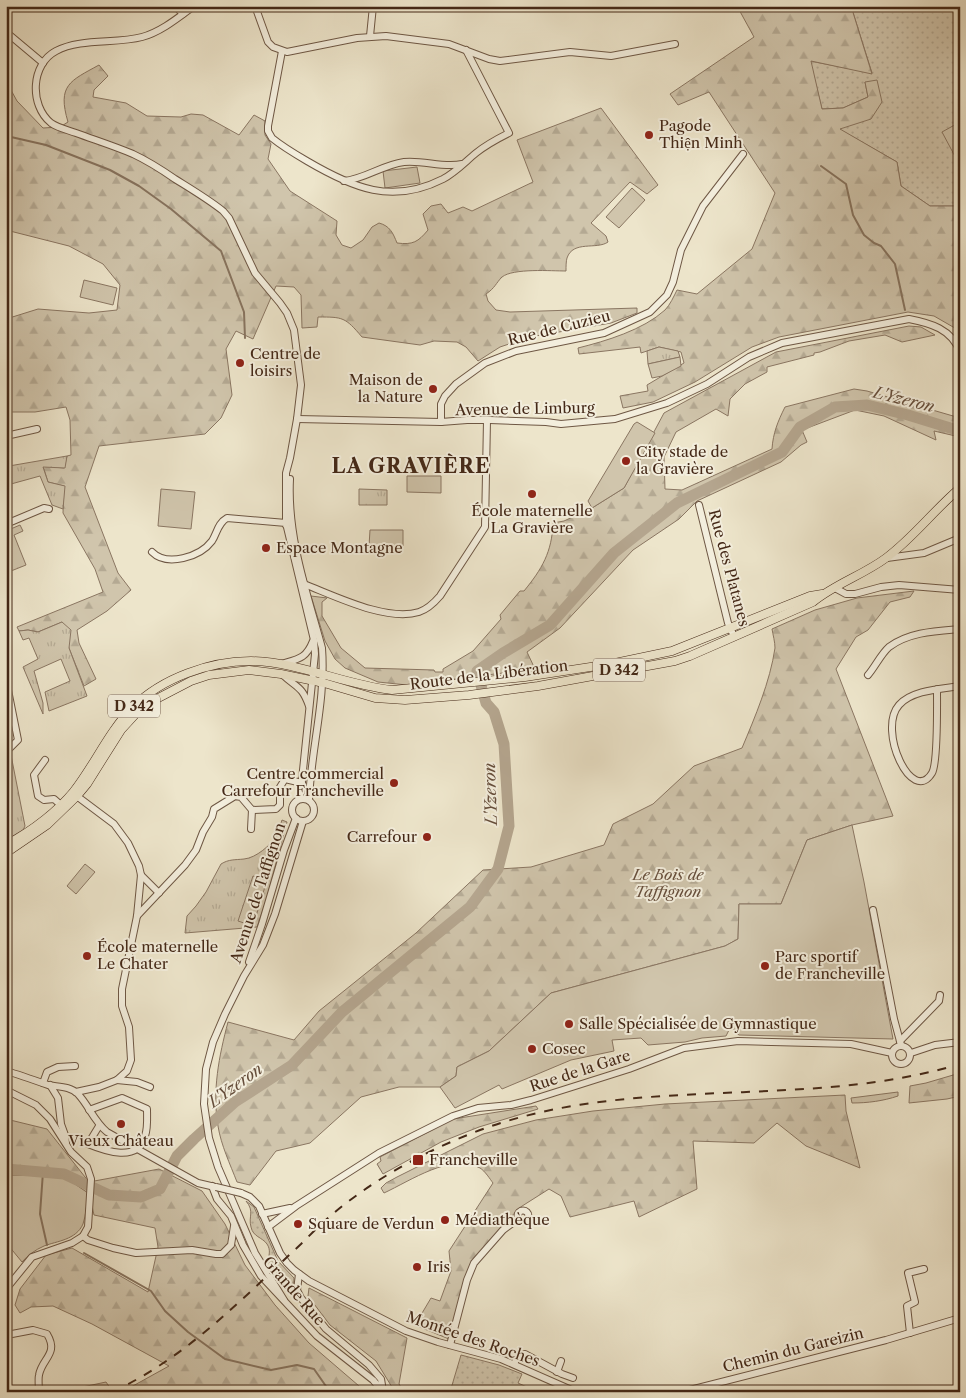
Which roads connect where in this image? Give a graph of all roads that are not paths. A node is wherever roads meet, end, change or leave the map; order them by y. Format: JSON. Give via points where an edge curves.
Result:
{"nodes":[{"id":1,"x":175,"y":6,"type":"edge"},
{"id":2,"x":194,"y":6,"type":"edge"},
{"id":3,"x":255,"y":6,"type":"edge"},
{"id":4,"x":373,"y":6,"type":"edge"},
{"id":5,"x":183,"y":14,"type":"junction"},
{"id":6,"x":6,"y":32,"type":"edge"},
{"id":7,"x":370,"y":36,"type":"junction"},
{"id":8,"x":675,"y":44,"type":"dead end"},
{"id":9,"x":466,"y":50,"type":"junction"},
{"id":10,"x":282,"y":51,"type":"junction"},
{"id":11,"x":42,"y":63,"type":"junction"},
{"id":12,"x":743,"y":154,"type":"dead end"},
{"id":13,"x":464,"y":164,"type":"junction"},
{"id":14,"x":442,"y":165,"type":"junction"},
{"id":15,"x":366,"y":174,"type":"junction"},
{"id":16,"x":444,"y":178,"type":"junction"},
{"id":17,"x":342,"y":181,"type":"junction"},
{"id":18,"x":368,"y":190,"type":"junction"},
{"id":19,"x":960,"y":352,"type":"edge"},
{"id":20,"x":297,"y":419,"type":"junction"},
{"id":21,"x":487,"y":420,"type":"junction"},
{"id":22,"x":441,"y":422,"type":"junction"},
{"id":23,"x":37,"y":429,"type":"dead end"},
{"id":24,"x":6,"y":436,"type":"edge"},
{"id":25,"x":290,"y":458,"type":"junction"},
{"id":26,"x":960,"y":488,"type":"edge"},
{"id":27,"x":699,"y":505,"type":"dead end"},
{"id":28,"x":49,"y":509,"type":"dead end"},
{"id":29,"x":286,"y":523,"type":"junction"},
{"id":30,"x":6,"y":524,"type":"edge"},
{"id":31,"x":960,"y":538,"type":"edge"},
{"id":32,"x":296,"y":547,"type":"junction"},
{"id":33,"x":152,"y":552,"type":"dead end"},
{"id":34,"x":887,"y":558,"type":"junction"},
{"id":35,"x":294,"y":561,"type":"junction"},
{"id":36,"x":304,"y":584,"type":"junction"},
{"id":37,"x":835,"y":588,"type":"junction"},
{"id":38,"x":960,"y":590,"type":"edge"},
{"id":39,"x":823,"y":594,"type":"junction"},
{"id":40,"x":730,"y":628,"type":"junction"},
{"id":41,"x":960,"y":629,"type":"edge"},
{"id":42,"x":734,"y":636,"type":"junction"},
{"id":43,"x":314,"y":640,"type":"junction"},
{"id":44,"x":281,"y":664,"type":"junction"},
{"id":45,"x":314,"y":670,"type":"junction"},
{"id":46,"x":324,"y":673,"type":"junction"},
{"id":47,"x":281,"y":674,"type":"junction"},
{"id":48,"x":868,"y":675,"type":"dead end"},
{"id":49,"x":6,"y":680,"type":"edge"},
{"id":50,"x":314,"y":680,"type":"junction"},
{"id":51,"x":324,"y":683,"type":"junction"},
{"id":52,"x":960,"y":686,"type":"edge"},
{"id":53,"x":937,"y":689,"type":"junction"},
{"id":54,"x":141,"y":704,"type":"junction"},
{"id":55,"x":310,"y":710,"type":"junction"},
{"id":56,"x":6,"y":752,"type":"edge"},
{"id":57,"x":45,"y":760,"type":"dead end"},
{"id":58,"x":302,"y":783,"type":"junction"},
{"id":59,"x":75,"y":794,"type":"junction"},
{"id":60,"x":300,"y":799,"type":"junction"},
{"id":61,"x":309,"y":800,"type":"junction"},
{"id":62,"x":63,"y":807,"type":"junction"},
{"id":63,"x":252,"y":810,"type":"junction"},
{"id":64,"x":296,"y":818,"type":"junction"},
{"id":65,"x":303,"y":821,"type":"junction"},
{"id":66,"x":251,"y":829,"type":"dead end"},
{"id":67,"x":6,"y":846,"type":"edge"},
{"id":68,"x":6,"y":853,"type":"edge"},
{"id":69,"x":140,"y":875,"type":"junction"},
{"id":70,"x":159,"y":893,"type":"junction"},
{"id":71,"x":873,"y":910,"type":"dead end"},
{"id":72,"x":137,"y":916,"type":"junction"},
{"id":73,"x":244,"y":976,"type":"junction"},
{"id":74,"x":940,"y":995,"type":"dead end"},
{"id":75,"x":960,"y":1042,"type":"edge"},
{"id":76,"x":900,"y":1043,"type":"junction"},
{"id":77,"x":892,"y":1053,"type":"junction"},
{"id":78,"x":910,"y":1053,"type":"junction"},
{"id":79,"x":75,"y":1066,"type":"dead end"},
{"id":80,"x":6,"y":1071,"type":"edge"},
{"id":81,"x":117,"y":1080,"type":"junction"},
{"id":82,"x":46,"y":1084,"type":"junction"},
{"id":83,"x":150,"y":1087,"type":"dead end"},
{"id":84,"x":6,"y":1090,"type":"edge"},
{"id":85,"x":76,"y":1092,"type":"junction"},
{"id":86,"x":89,"y":1110,"type":"junction"},
{"id":87,"x":99,"y":1126,"type":"junction"},
{"id":88,"x":66,"y":1144,"type":"junction"},
{"id":89,"x":140,"y":1150,"type":"junction"},
{"id":90,"x":214,"y":1187,"type":"junction"},
{"id":91,"x":296,"y":1206,"type":"junction"},
{"id":92,"x":262,"y":1214,"type":"junction"},
{"id":93,"x":518,"y":1219,"type":"dead end"},
{"id":94,"x":234,"y":1226,"type":"junction"},
{"id":95,"x":268,"y":1227,"type":"junction"},
{"id":96,"x":83,"y":1236,"type":"junction"},
{"id":97,"x":231,"y":1245,"type":"junction"},
{"id":98,"x":243,"y":1245,"type":"junction"},
{"id":99,"x":924,"y":1269,"type":"dead end"},
{"id":100,"x":299,"y":1274,"type":"junction"},
{"id":101,"x":310,"y":1281,"type":"junction"},
{"id":102,"x":6,"y":1289,"type":"edge"},
{"id":103,"x":299,"y":1295,"type":"junction"},
{"id":104,"x":284,"y":1300,"type":"junction"},
{"id":105,"x":960,"y":1318,"type":"edge"},
{"id":106,"x":6,"y":1332,"type":"edge"},
{"id":107,"x":910,"y":1332,"type":"junction"},
{"id":108,"x":450,"y":1345,"type":"junction"},
{"id":109,"x":560,"y":1361,"type":"dead end"},
{"id":110,"x":514,"y":1364,"type":"junction"},
{"id":111,"x":557,"y":1372,"type":"junction"},
{"id":112,"x":573,"y":1378,"type":"dead end"},
{"id":113,"x":39,"y":1392,"type":"edge"},
{"id":114,"x":383,"y":1392,"type":"edge"},
{"id":115,"x":576,"y":1392,"type":"edge"},
{"id":116,"x":682,"y":1392,"type":"edge"}],
"edges":[{"from":1,"to":5,"type":"street"},
{"from":2,"to":5,"type":"street"},
{"from":3,"to":10,"type":"street","via":[[268,42]]},
{"from":4,"to":7,"type":"street"},
{"from":5,"to":11,"type":"street","via":[[144,37],[64,47]]},
{"from":6,"to":11,"type":"street"},
{"from":7,"to":9,"type":"street","via":[[449,44]]},
{"from":7,"to":10,"type":"street"},
{"from":8,"to":9,"type":"street","via":[[611,56],[570,52],[500,61]]},
{"from":9,"to":13,"type":"street","via":[[508,133],[485,146]]},
{"from":10,"to":17,"type":"street","via":[[268,131],[278,143]]},
{"from":11,"to":20,"type":"street","via":[[36,96],[51,123],[134,154],[213,203],[229,218],[254,273],[292,323],[300,374]]},
{"from":12,"to":22,"type":"street","name":"Rue de Cuzieu","via":[[703,206],[681,250],[673,282],[650,312],[604,333],[516,351],[485,363],[456,384],[446,396],[441,404]]},
{"from":13,"to":14,"type":"street"},
{"from":13,"to":16,"type":"street"},
{"from":14,"to":15,"type":"street","via":[[403,162]]},
{"from":14,"to":16,"type":"street","via":[[446,174]]},
{"from":15,"to":17,"type":"street"},
{"from":15,"to":18,"type":"street","via":[[363,179]]},
{"from":16,"to":18,"type":"street","via":[[406,191]]},
{"from":17,"to":18,"type":"street"},
{"from":19,"to":21,"type":"street","name":"Avenue de Limburg","via":[[948,334],[930,323],[909,319],[782,343],[749,357],[707,384],[667,404],[624,417],[561,424]]},
{"from":20,"to":22,"type":"street","name":"Avenue de Limburg"},
{"from":20,"to":25,"type":"street"},
{"from":21,"to":22,"type":"street","name":"Avenue de Limburg"},
{"from":21,"to":36,"type":"street","via":[[485,528],[431,606],[409,614],[383,613]]},
{"from":23,"to":24,"type":"street"},
{"from":25,"to":29,"type":"street","via":[[286,473]]},
{"from":25,"to":32,"type":"street","via":[[290,510]]},
{"from":26,"to":34,"type":"main road","name":"Route de la Libération","number":"D 342"},
{"from":27,"to":40,"type":"street","name":"Rue des Platanes"},
{"from":28,"to":30,"type":"street","via":[[44,508]]},
{"from":29,"to":32,"type":"street"},
{"from":29,"to":33,"type":"street","via":[[226,518],[211,542],[195,554],[177,559],[162,558]]},
{"from":29,"to":35,"type":"street"},
{"from":31,"to":34,"type":"street","name":"Route de la Libération","via":[[924,553]]},
{"from":32,"to":36,"type":"street"},
{"from":34,"to":37,"type":"main road","name":"Route de la Libération","number":"D 342"},
{"from":35,"to":36,"type":"street"},
{"from":35,"to":43,"type":"street","name":"Avenue de Taffignon"},
{"from":36,"to":46,"type":"street","name":"Avenue de Taffignon","via":[[322,648]]},
{"from":37,"to":38,"type":"street","via":[[846,594],[899,585]]},
{"from":37,"to":39,"type":"main road","name":"Route de la Libération","number":"D 342"},
{"from":39,"to":40,"type":"main road","name":"Route de la Libération","number":"D 342","via":[[810,596]]},
{"from":39,"to":42,"type":"main road","name":"Route de la Libération","number":"D 342","via":[[813,602]]},
{"from":40,"to":42,"type":"street","name":"Rue des Platanes"},
{"from":40,"to":46,"type":"main road","name":"Route de la Libération","number":"D 342","via":[[665,652],[498,680],[392,690]]},
{"from":41,"to":48,"type":"street","via":[[926,632],[905,638],[888,648]]},
{"from":42,"to":51,"type":"main road","name":"Route de la Libération","number":"D 342","via":[[675,661],[469,695],[405,700],[375,698]]},
{"from":43,"to":44,"type":"street","via":[[306,655]]},
{"from":43,"to":45,"type":"street","name":"Avenue de Taffignon"},
{"from":44,"to":45,"type":"main road","number":"D 342"},
{"from":44,"to":54,"type":"main road","number":"D 342","via":[[252,661],[211,666],[168,682]]},
{"from":45,"to":46,"type":"main road","number":"D 342"},
{"from":45,"to":50,"type":"street","name":"Avenue de Taffignon"},
{"from":46,"to":51,"type":"street","name":"Avenue de Taffignon"},
{"from":47,"to":50,"type":"main road","number":"D 342"},
{"from":47,"to":54,"type":"main road","number":"D 342","via":[[249,670],[208,675]]},
{"from":47,"to":55,"type":"street","via":[[299,686]]},
{"from":49,"to":56,"type":"street","via":[[18,740]]},
{"from":50,"to":51,"type":"main road","number":"D 342"},
{"from":50,"to":55,"type":"street","name":"Avenue de Taffignon"},
{"from":51,"to":61,"type":"street","name":"Avenue de Taffignon"},
{"from":52,"to":53,"type":"street"},
{"from":53,"to":53,"type":"street","via":[[902,702],[892,716],[894,746],[905,772],[915,780],[929,777],[935,765]]},
{"from":54,"to":59,"type":"main road","number":"D 342","via":[[124,717]]},
{"from":55,"to":58,"type":"street","name":"Avenue de Taffignon"},
{"from":57,"to":62,"type":"street","via":[[34,775],[38,796],[44,800],[54,799]]},
{"from":58,"to":60,"type":"street","name":"Avenue de Taffignon"},
{"from":58,"to":63,"type":"street","via":[[285,779],[280,787],[280,805],[276,809]]},
{"from":59,"to":62,"type":"main road","number":"D 342"},
{"from":59,"to":69,"type":"street","via":[[114,824],[128,843]]},
{"from":60,"to":61,"type":"street"},
{"from":60,"to":64,"type":"street","name":"Avenue de Taffignon","via":[[293,805],[292,812]]},
{"from":61,"to":65,"type":"street","name":"Avenue de Taffignon","via":[[314,812]]},
{"from":62,"to":67,"type":"main road","number":"D 342"},
{"from":62,"to":68,"type":"main road","number":"D 342","via":[[47,825]]},
{"from":63,"to":66,"type":"street"},
{"from":63,"to":70,"type":"street","via":[[241,797],[235,796],[214,808],[196,850]]},
{"from":64,"to":65,"type":"street","name":"Avenue de Taffignon"},
{"from":64,"to":73,"type":"street","name":"Avenue de Taffignon"},
{"from":65,"to":73,"type":"street","name":"Avenue de Taffignon","via":[[275,914],[263,945]]},
{"from":69,"to":70,"type":"street"},
{"from":69,"to":72,"type":"street"},
{"from":70,"to":72,"type":"street"},
{"from":71,"to":76,"type":"street"},
{"from":72,"to":81,"type":"street","via":[[122,988],[122,1006],[129,1027],[130,1060],[126,1071]]},
{"from":73,"to":104,"type":"street","name":"Avenue de Taffignon","via":[[213,1042],[205,1078],[204,1104],[218,1167],[255,1253]]},
{"from":74,"to":76,"type":"street","via":[[939,1001]]},
{"from":75,"to":78,"type":"street"},
{"from":76,"to":77,"type":"street"},
{"from":76,"to":78,"type":"street"},
{"from":77,"to":78,"type":"street","via":[[900,1064],[908,1061]]},
{"from":77,"to":91,"type":"street","name":"Rue de la Gare","via":[[851,1044],[738,1041],[684,1048],[511,1106],[478,1108],[453,1116],[379,1153]]},
{"from":79,"to":82,"type":"street","via":[[58,1067],[47,1072]]},
{"from":80,"to":82,"type":"street"},
{"from":81,"to":83,"type":"street"},
{"from":81,"to":85,"type":"street"},
{"from":82,"to":85,"type":"street"},
{"from":82,"to":88,"type":"street","via":[[58,1098]]},
{"from":84,"to":88,"type":"street","via":[[36,1105],[50,1119]]},
{"from":85,"to":86,"type":"street","name":"Grande Rue"},
{"from":86,"to":87,"type":"street","name":"Grande Rue"},
{"from":86,"to":89,"type":"street","via":[[122,1098],[147,1108],[145,1137]]},
{"from":87,"to":89,"type":"street","name":"Grande Rue"},
{"from":87,"to":89,"type":"street","via":[[88,1144],[118,1153]]},
{"from":88,"to":96,"type":"street","via":[[87,1166],[91,1179],[88,1227]]},
{"from":89,"to":90,"type":"street","name":"Grande Rue","via":[[198,1183]]},
{"from":90,"to":92,"type":"street","name":"Grande Rue","bridge":true,"via":[[242,1193],[257,1203]]},
{"from":90,"to":94,"type":"street","name":"Grande Rue","via":[[217,1199],[231,1216]]},
{"from":91,"to":92,"type":"street","name":"Rue de la Gare"},
{"from":91,"to":95,"type":"street","name":"Rue de la Gare"},
{"from":92,"to":95,"type":"street","name":"Grande Rue"},
{"from":93,"to":108,"type":"street","via":[[503,1230],[474,1263]]},
{"from":94,"to":97,"type":"street"},
{"from":94,"to":98,"type":"street","name":"Grande Rue"},
{"from":95,"to":100,"type":"street","name":"Grande Rue","via":[[282,1256]]},
{"from":96,"to":97,"type":"street","via":[[136,1253],[192,1250],[222,1254]]},
{"from":96,"to":102,"type":"street","via":[[32,1257]]},
{"from":97,"to":98,"type":"street"},
{"from":98,"to":104,"type":"street","name":"Grande Rue","via":[[261,1276]]},
{"from":99,"to":107,"type":"street","via":[[908,1273],[915,1302],[907,1306]]},
{"from":100,"to":101,"type":"street","name":"Grande Rue"},
{"from":100,"to":103,"type":"street"},
{"from":101,"to":103,"type":"street","name":"Grande Rue","via":[[300,1287]]},
{"from":101,"to":108,"type":"street","name":"Montée des Roches","via":[[406,1331]]},
{"from":103,"to":114,"type":"street","name":"Grande Rue","via":[[326,1329],[369,1365],[381,1379]]},
{"from":104,"to":114,"type":"street","name":"Grande Rue","via":[[317,1336]]},
{"from":105,"to":107,"type":"street","name":"Chemin du Gareizin"},
{"from":106,"to":113,"type":"street","via":[[33,1330],[47,1334],[51,1340],[52,1349],[39,1374]]},
{"from":107,"to":116,"type":"street","name":"Chemin du Gareizin"},
{"from":108,"to":110,"type":"street","name":"Montée des Roches"},
{"from":109,"to":111,"type":"street"},
{"from":110,"to":111,"type":"street","via":[[518,1356],[525,1354]]},
{"from":110,"to":115,"type":"street","name":"Montée des Roches"},
{"from":111,"to":112,"type":"street"}]}
